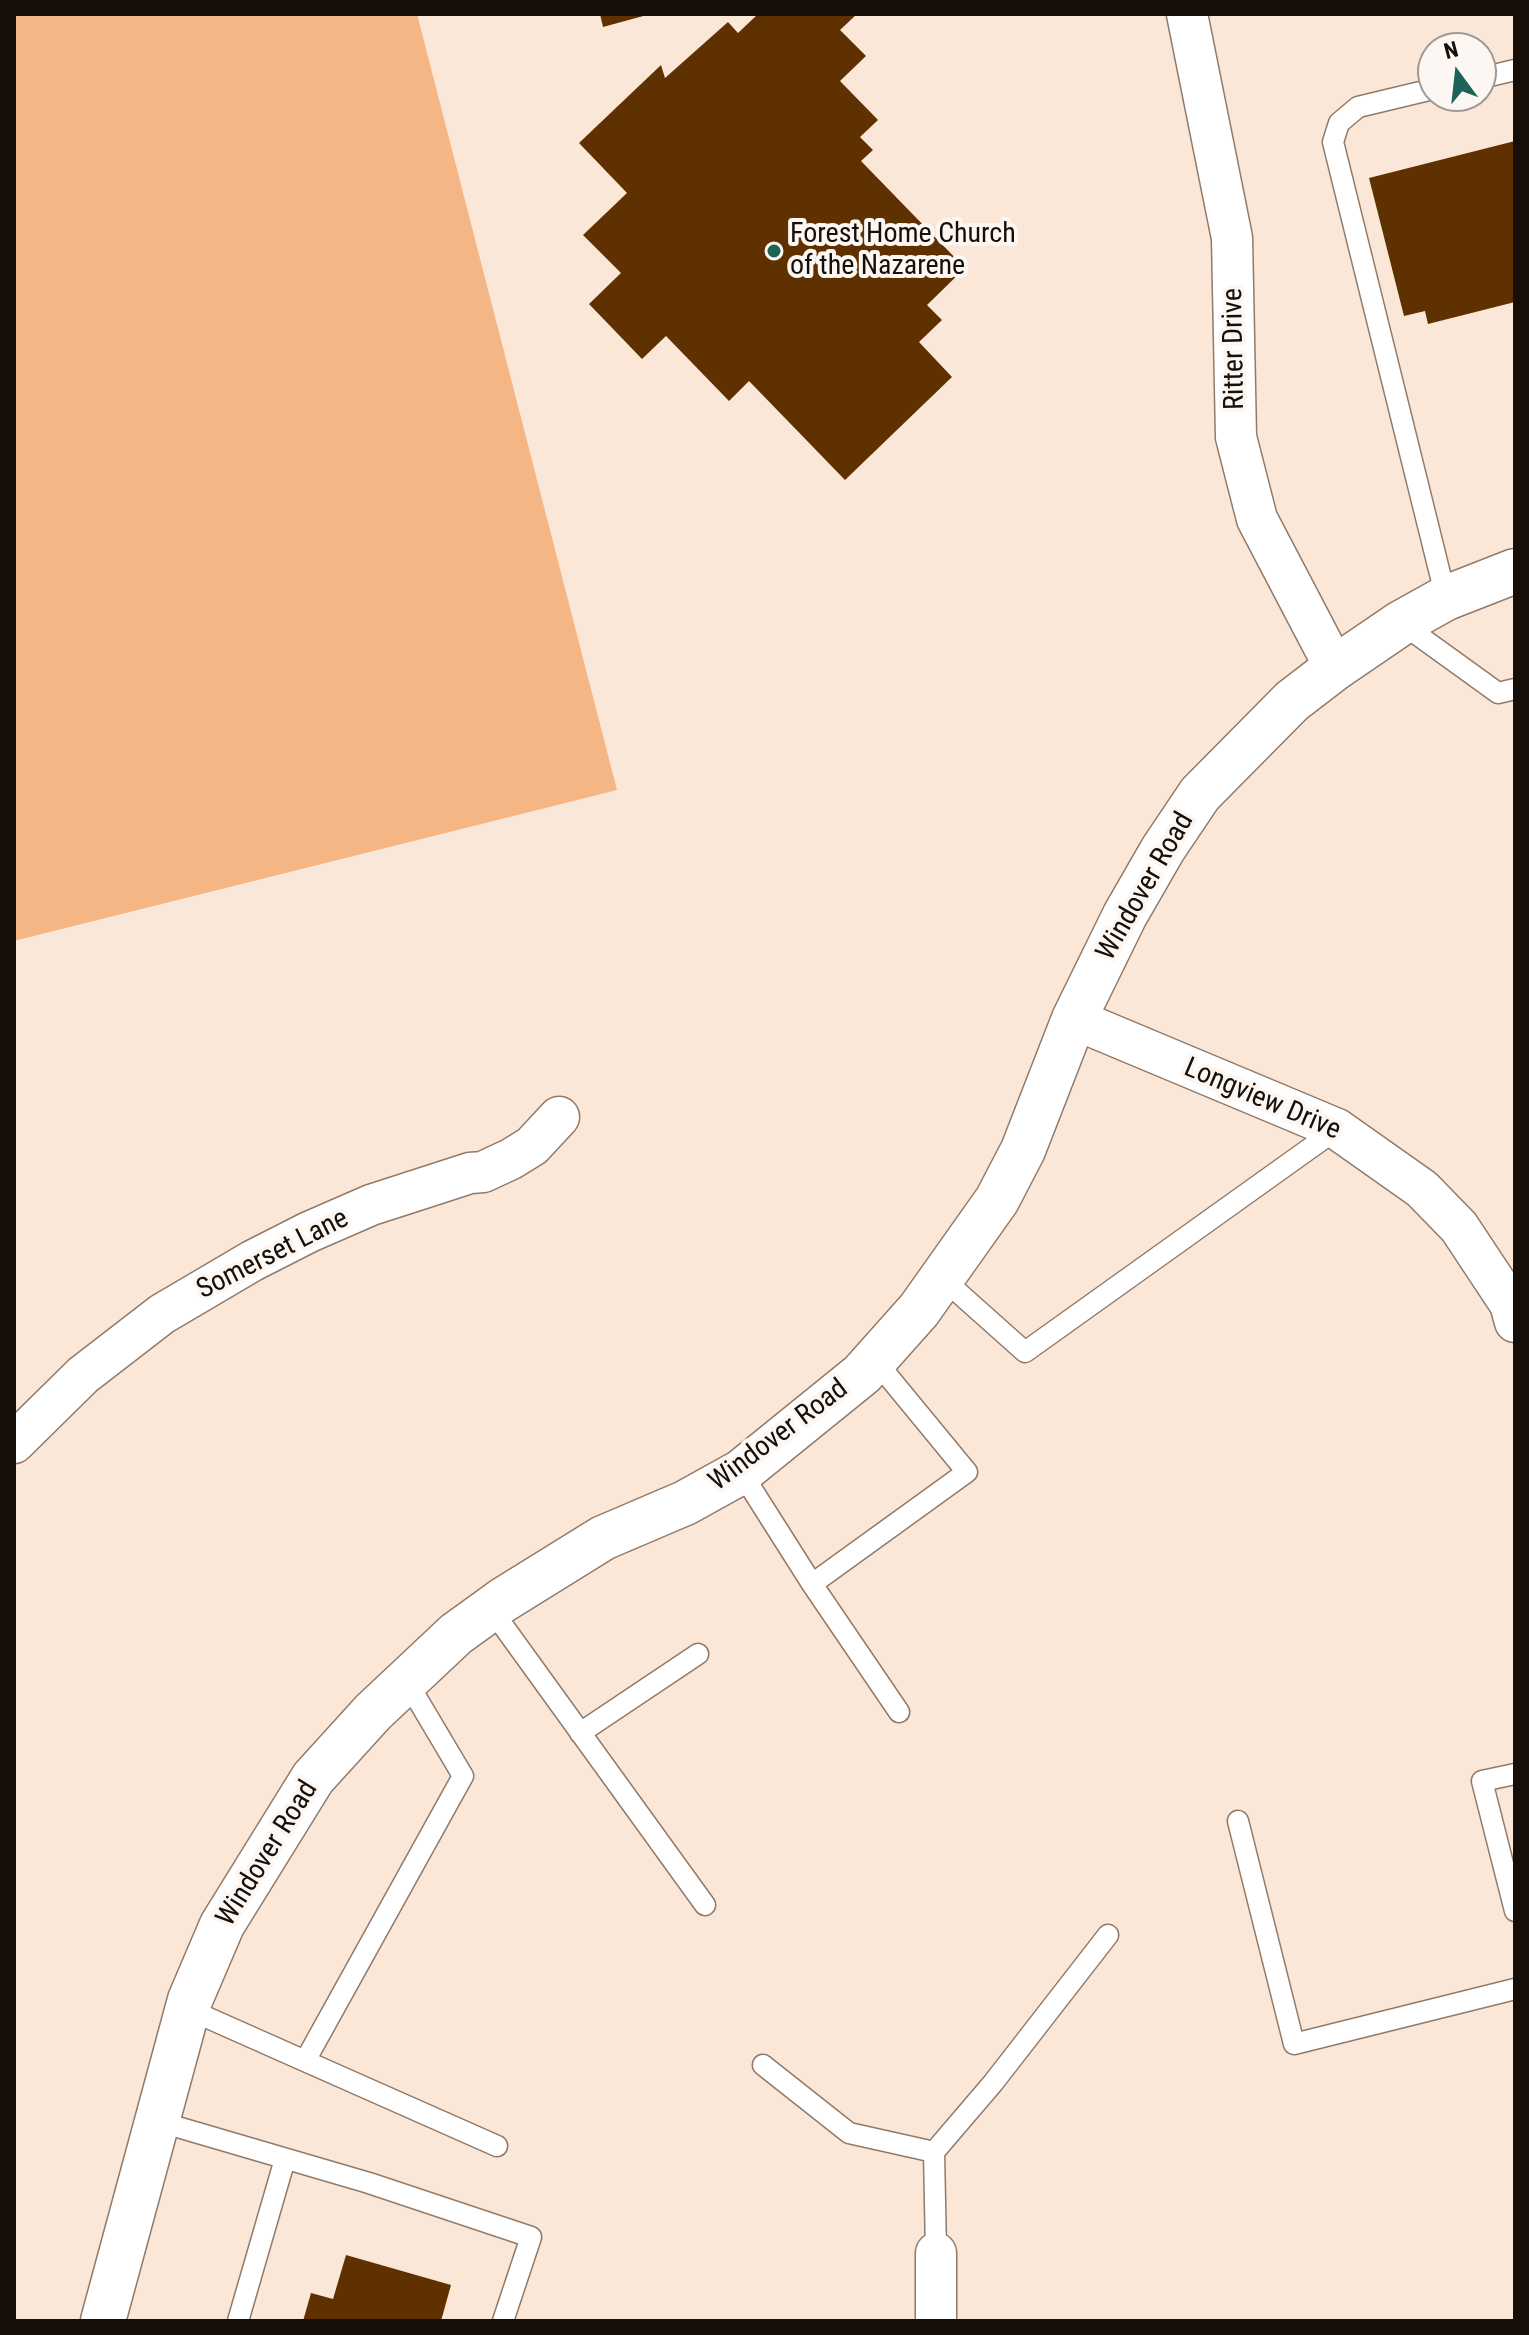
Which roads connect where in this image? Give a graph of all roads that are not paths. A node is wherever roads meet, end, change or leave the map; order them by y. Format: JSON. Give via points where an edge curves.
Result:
{"nodes":[{"id":1,"x":1187,"y":14,"type":"edge"},
{"id":2,"x":1417,"y":93,"type":"edge"},
{"id":3,"x":1515,"y":571,"type":"edge"},
{"id":4,"x":1446,"y":598,"type":"junction"},
{"id":5,"x":1401,"y":623,"type":"junction"},
{"id":6,"x":1335,"y":668,"type":"junction"},
{"id":7,"x":1515,"y":689,"type":"edge"},
{"id":8,"x":1074,"y":1019,"type":"junction"},
{"id":9,"x":559,"y":1117,"type":"dead end"},
{"id":10,"x":1337,"y":1129,"type":"junction"},
{"id":11,"x":942,"y":1278,"type":"junction"},
{"id":12,"x":1515,"y":1322,"type":"edge"},
{"id":13,"x":874,"y":1359,"type":"junction"},
{"id":14,"x":14,"y":1443,"type":"edge"},
{"id":15,"x":741,"y":1472,"type":"junction"},
{"id":16,"x":812,"y":1584,"type":"junction"},
{"id":17,"x":491,"y":1609,"type":"junction"},
{"id":18,"x":698,"y":1654,"type":"dead end"},
{"id":19,"x":406,"y":1680,"type":"junction"},
{"id":20,"x":899,"y":1712,"type":"dead end"},
{"id":21,"x":580,"y":1733,"type":"junction"},
{"id":22,"x":1515,"y":1774,"type":"edge"},
{"id":23,"x":1238,"y":1821,"type":"dead end"},
{"id":24,"x":705,"y":1905,"type":"dead end"},
{"id":25,"x":1515,"y":1911,"type":"edge"},
{"id":26,"x":1108,"y":1935,"type":"dead end"},
{"id":27,"x":1515,"y":1989,"type":"edge"},
{"id":28,"x":188,"y":2009,"type":"junction"},
{"id":29,"x":305,"y":2061,"type":"junction"},
{"id":30,"x":763,"y":2065,"type":"dead end"},
{"id":31,"x":157,"y":2121,"type":"junction"},
{"id":32,"x":497,"y":2146,"type":"dead end"},
{"id":33,"x":934,"y":2152,"type":"junction"},
{"id":34,"x":285,"y":2159,"type":"junction"},
{"id":35,"x":936,"y":2253,"type":"joint"},
{"id":36,"x":103,"y":2321,"type":"edge"},
{"id":37,"x":238,"y":2321,"type":"edge"},
{"id":38,"x":503,"y":2321,"type":"edge"},
{"id":39,"x":936,"y":2321,"type":"edge"}],
"edges":[{"from":1,"to":6,"type":"street","name":"Ritter Drive","via":[[1232,238],[1236,437],[1257,519]]},
{"from":2,"to":4,"type":"lane","via":[[1358,107],[1339,123],[1333,142]]},
{"from":3,"to":4,"type":"street","name":"Windover Road"},
{"from":4,"to":5,"type":"street","name":"Windover Road"},
{"from":5,"to":6,"type":"street","name":"Windover Road"},
{"from":5,"to":7,"type":"lane","via":[[1498,693]]},
{"from":6,"to":8,"type":"street","name":"Windover Road","via":[[1292,701],[1200,794],[1125,915]]},
{"from":8,"to":10,"type":"street","name":"Longview Drive"},
{"from":8,"to":11,"type":"street","name":"Windover Road","via":[[1023,1150],[997,1200]]},
{"from":9,"to":14,"type":"street","name":"Somerset Lane","via":[[532,1146],[511,1159],[371,1205],[309,1232],[162,1314],[83,1375]]},
{"from":10,"to":11,"type":"lane","via":[[1025,1352]]},
{"from":10,"to":12,"type":"street","name":"Longview Drive","via":[[1422,1189],[1459,1227],[1510,1304]]},
{"from":11,"to":13,"type":"street","name":"Windover Road"},
{"from":13,"to":15,"type":"street","name":"Windover Road"},
{"from":13,"to":16,"type":"lane","via":[[967,1472]]},
{"from":15,"to":16,"type":"lane"},
{"from":15,"to":17,"type":"street","name":"Windover Road","via":[[603,1538]]},
{"from":16,"to":20,"type":"lane"},
{"from":17,"to":19,"type":"street","name":"Windover Road"},
{"from":17,"to":21,"type":"lane"},
{"from":18,"to":21,"type":"lane"},
{"from":19,"to":28,"type":"street","name":"Windover Road","via":[[313,1778],[222,1925]]},
{"from":19,"to":29,"type":"lane","via":[[463,1776]]},
{"from":21,"to":24,"type":"lane"},
{"from":22,"to":25,"type":"lane","via":[[1482,1781]]},
{"from":23,"to":27,"type":"lane","via":[[1294,2044]]},
{"from":26,"to":33,"type":"lane"},
{"from":28,"to":29,"type":"lane"},
{"from":28,"to":31,"type":"street","name":"Windover Road"},
{"from":29,"to":32,"type":"lane"},
{"from":30,"to":33,"type":"lane","via":[[849,2133]]},
{"from":31,"to":34,"type":"lane"},
{"from":31,"to":36,"type":"street","name":"Windover Road"},
{"from":33,"to":35,"type":"lane"},
{"from":34,"to":37,"type":"lane"},
{"from":34,"to":38,"type":"lane","via":[[531,2237]]},
{"from":35,"to":39,"type":"street"}]}
